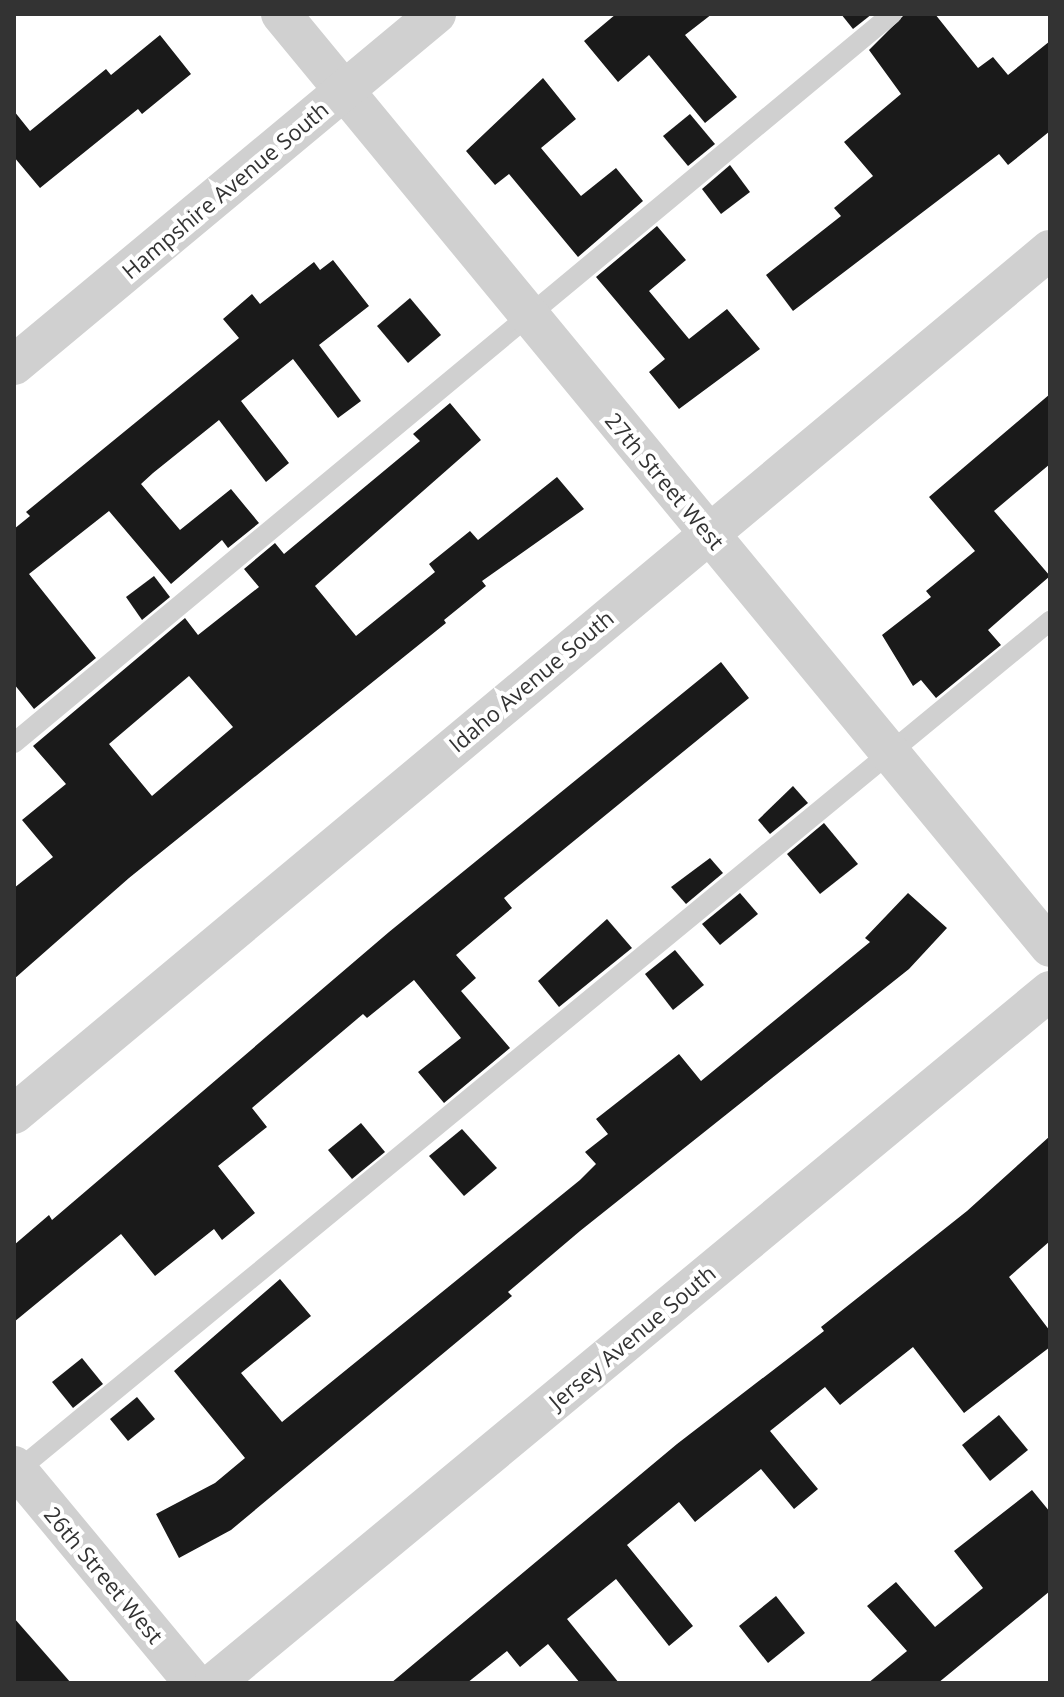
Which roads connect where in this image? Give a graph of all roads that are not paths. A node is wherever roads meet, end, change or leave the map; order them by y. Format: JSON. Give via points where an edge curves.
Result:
{"nodes":[{"id":1,"x":281,"y":14,"type":"edge"},
{"id":2,"x":436,"y":14,"type":"edge"},
{"id":3,"x":892,"y":14,"type":"edge"},
{"id":4,"x":344,"y":91,"type":"junction"},
{"id":5,"x":1050,"y":250,"type":"edge"},
{"id":6,"x":529,"y":316,"type":"junction"},
{"id":7,"x":14,"y":365,"type":"edge"},
{"id":8,"x":708,"y":533,"type":"junction"},
{"id":9,"x":1050,"y":621,"type":"edge"},
{"id":10,"x":14,"y":743,"type":"edge"},
{"id":11,"x":891,"y":753,"type":"junction"},
{"id":12,"x":1050,"y":947,"type":"edge"},
{"id":13,"x":1050,"y":991,"type":"edge"},
{"id":14,"x":14,"y":1114,"type":"edge"},
{"id":15,"x":16,"y":1468,"type":"edge"},
{"id":16,"x":194,"y":1683,"type":"edge"},
{"id":17,"x":214,"y":1683,"type":"edge"}],
"edges":[{"from":1,"to":4,"type":"street","name":"27th Street West"},
{"from":2,"to":4,"type":"street","name":"Hampshire Avenue South"},
{"from":3,"to":6,"type":"lane"},
{"from":4,"to":6,"type":"street","name":"27th Street West"},
{"from":4,"to":7,"type":"street","name":"Hampshire Avenue South"},
{"from":5,"to":8,"type":"street","name":"Idaho Avenue South"},
{"from":6,"to":8,"type":"street","name":"27th Street West"},
{"from":6,"to":10,"type":"lane"},
{"from":8,"to":11,"type":"street","name":"27th Street West"},
{"from":8,"to":14,"type":"street","name":"Idaho Avenue South"},
{"from":9,"to":11,"type":"lane"},
{"from":11,"to":12,"type":"street","name":"27th Street West"},
{"from":11,"to":15,"type":"lane"},
{"from":13,"to":17,"type":"street","name":"Jersey Avenue South"},
{"from":15,"to":16,"type":"street","name":"26th Street West"}]}
